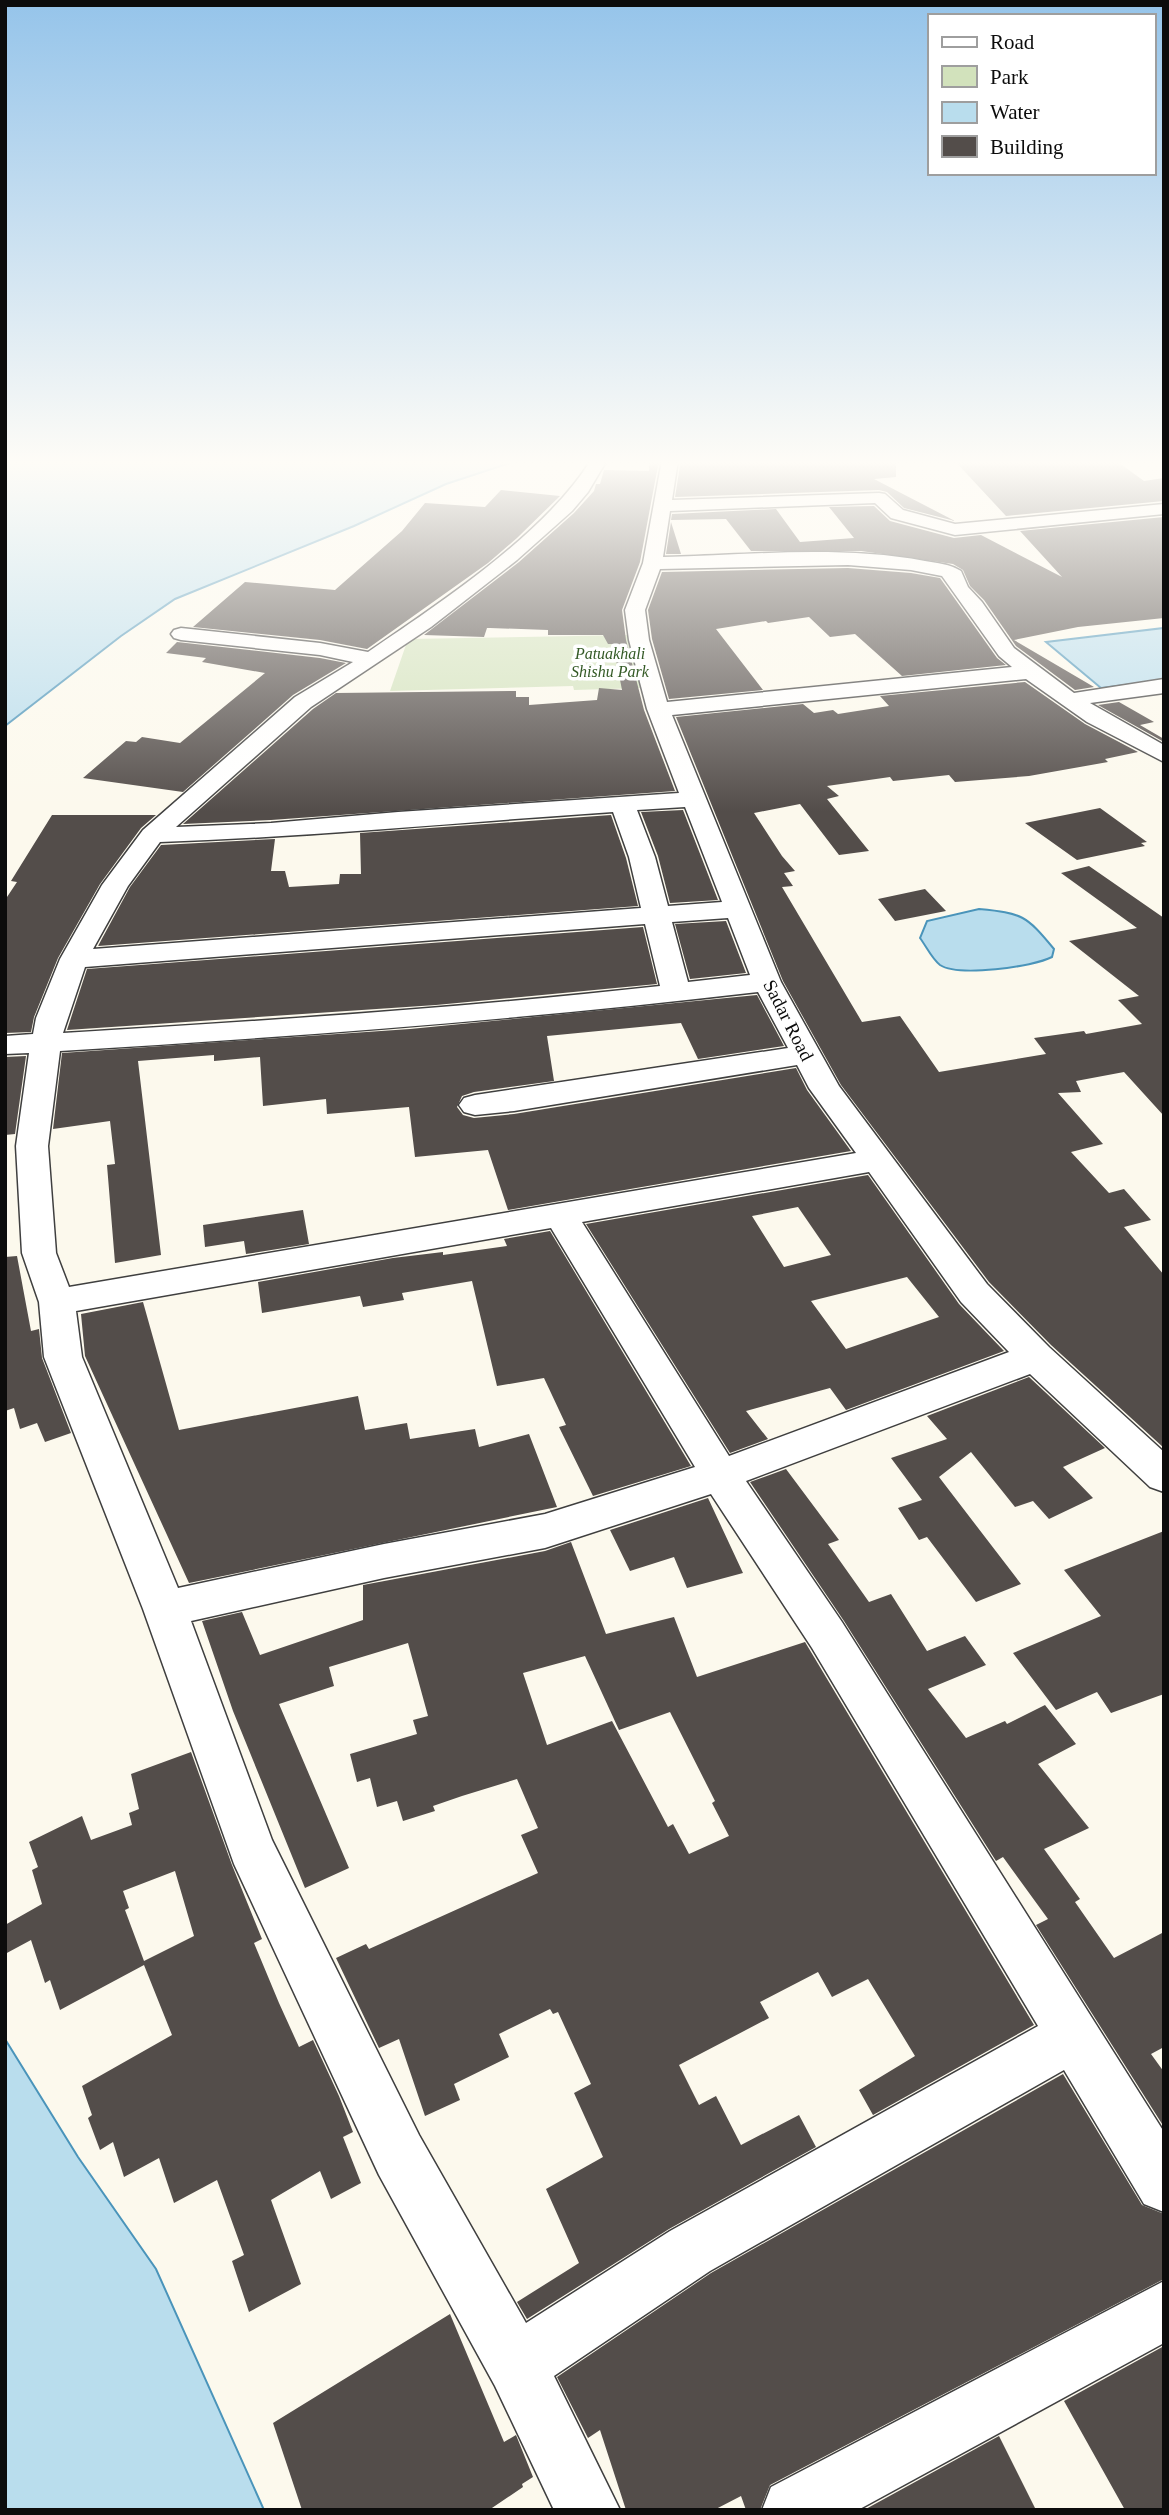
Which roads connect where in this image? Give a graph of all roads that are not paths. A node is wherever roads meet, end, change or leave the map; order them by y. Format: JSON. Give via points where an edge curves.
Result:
{"nodes":[{"id":1,"x":484,"y":577,"type":"edge"},
{"id":2,"x":648,"y":577,"type":"edge"},
{"id":3,"x":955,"y":577,"type":"edge"},
{"id":4,"x":181,"y":634,"type":"dead end"},
{"id":5,"x":371,"y":659,"type":"junction"},
{"id":6,"x":1030,"y":672,"type":"junction"},
{"id":7,"x":1164,"y":686,"type":"edge"},
{"id":8,"x":1069,"y":700,"type":"junction"},
{"id":9,"x":658,"y":709,"type":"junction"},
{"id":10,"x":1164,"y":755,"type":"edge"},
{"id":11,"x":694,"y":799,"type":"junction"},
{"id":12,"x":622,"y":803,"type":"junction"},
{"id":13,"x":152,"y":835,"type":"junction"},
{"id":14,"x":738,"y":909,"type":"junction"},
{"id":15,"x":658,"y":914,"type":"junction"},
{"id":16,"x":74,"y":959,"type":"junction"},
{"id":17,"x":767,"y":982,"type":"junction"},
{"id":18,"x":676,"y":993,"type":"junction"},
{"id":19,"x":47,"y":1042,"type":"junction"},
{"id":20,"x":5,"y":1045,"type":"edge"},
{"id":21,"x":805,"y":1055,"type":"junction"},
{"id":22,"x":475,"y":1105,"type":"dead end"},
{"id":23,"x":877,"y":1160,"type":"junction"},
{"id":24,"x":561,"y":1216,"type":"junction"},
{"id":25,"x":57,"y":1302,"type":"junction"},
{"id":26,"x":1036,"y":1357,"type":"junction"},
{"id":27,"x":720,"y":1475,"type":"junction"},
{"id":28,"x":1163,"y":1475,"type":"edge"},
{"id":29,"x":164,"y":1609,"type":"junction"},
{"id":30,"x":1073,"y":2036,"type":"junction"},
{"id":31,"x":1164,"y":2184,"type":"edge"},
{"id":32,"x":1164,"y":2311,"type":"edge"},
{"id":33,"x":516,"y":2365,"type":"junction"},
{"id":34,"x":588,"y":2510,"type":"edge"},
{"id":35,"x":794,"y":2510,"type":"edge"}],
"edges":[{"from":1,"to":5,"type":"street"},
{"from":2,"to":9,"type":"street","name":"Sadar Road","via":[[635,610]]},
{"from":3,"to":6,"type":"street","via":[[1006,652]]},
{"from":4,"to":5,"type":"street"},
{"from":5,"to":13,"type":"street","via":[[303,702]]},
{"from":6,"to":8,"type":"street"},
{"from":6,"to":9,"type":"street"},
{"from":7,"to":8,"type":"street"},
{"from":8,"to":10,"type":"street"},
{"from":9,"to":11,"type":"street","name":"Sadar Road"},
{"from":11,"to":12,"type":"street"},
{"from":11,"to":14,"type":"street","name":"Sadar Road"},
{"from":12,"to":13,"type":"street","via":[[271,831]]},
{"from":12,"to":15,"type":"street"},
{"from":13,"to":16,"type":"street","via":[[116,885]]},
{"from":14,"to":15,"type":"street"},
{"from":14,"to":17,"type":"street","name":"Sadar Road"},
{"from":15,"to":16,"type":"street"},
{"from":15,"to":18,"type":"street"},
{"from":16,"to":19,"type":"street","via":[[51,1018]]},
{"from":17,"to":18,"type":"street"},
{"from":17,"to":21,"type":"street","name":"Sadar Road"},
{"from":18,"to":19,"type":"street","via":[[278,1028]]},
{"from":19,"to":20,"type":"street"},
{"from":19,"to":25,"type":"street","via":[[32,1146],[39,1254]]},
{"from":21,"to":22,"type":"street"},
{"from":21,"to":23,"type":"street","name":"Sadar Road"},
{"from":23,"to":24,"type":"street"},
{"from":23,"to":26,"type":"street","name":"Sadar Road","via":[[974,1293]]},
{"from":24,"to":25,"type":"street"},
{"from":24,"to":27,"type":"street"},
{"from":25,"to":29,"type":"street","via":[[63,1357]]},
{"from":26,"to":27,"type":"street"},
{"from":26,"to":28,"type":"street","name":"Sadar Road"},
{"from":27,"to":29,"type":"street","via":[[545,1531]]},
{"from":27,"to":30,"type":"street","via":[[827,1636]]},
{"from":29,"to":33,"type":"street","via":[[251,1847],[398,2155]]},
{"from":30,"to":31,"type":"street"},
{"from":30,"to":33,"type":"street","via":[[690,2251]]},
{"from":32,"to":35,"type":"street"},
{"from":33,"to":34,"type":"street"}]}
